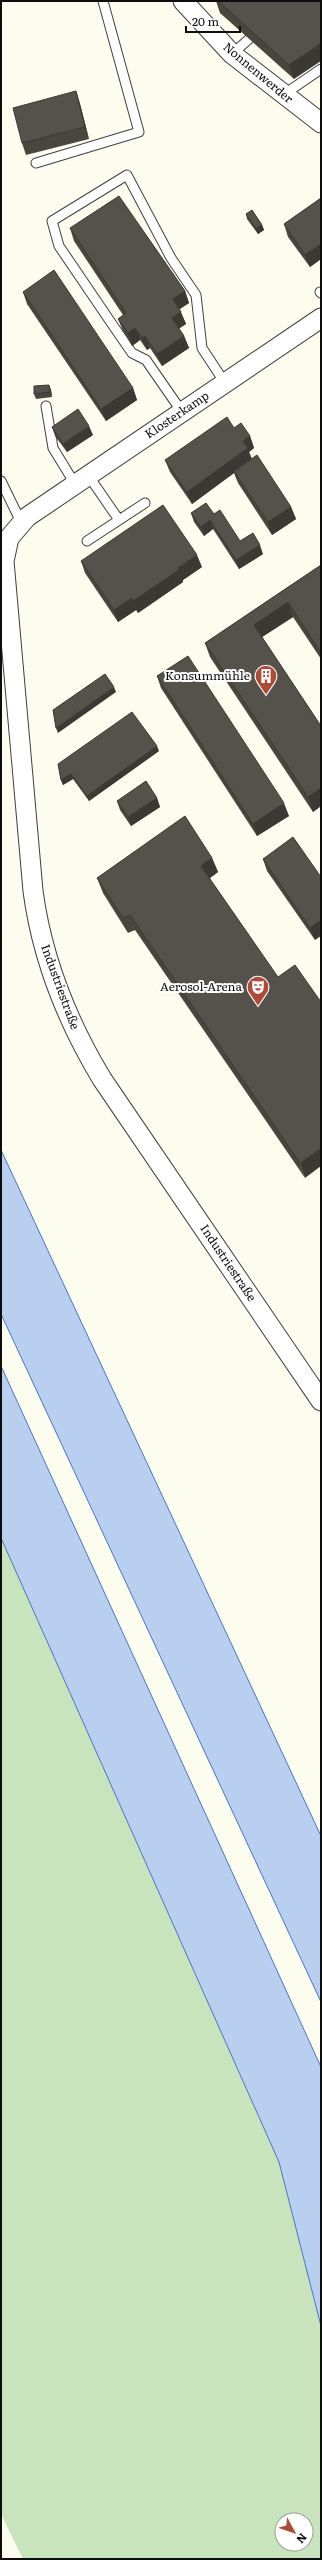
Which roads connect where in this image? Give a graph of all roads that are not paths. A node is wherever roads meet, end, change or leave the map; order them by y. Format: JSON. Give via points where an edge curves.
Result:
{"nodes":[{"id":1,"x":103,"y":1,"type":"edge"},
{"id":2,"x":183,"y":1,"type":"edge"},
{"id":3,"x":249,"y":39,"type":"edge"},
{"id":4,"x":232,"y":54,"type":"junction"},
{"id":5,"x":321,"y":69,"type":"edge"},
{"id":6,"x":283,"y":95,"type":"junction"},
{"id":7,"x":321,"y":123,"type":"edge"},
{"id":8,"x":36,"y":163,"type":"dead end"},
{"id":9,"x":321,"y":318,"type":"edge"},
{"id":10,"x":225,"y":383,"type":"junction"},
{"id":11,"x":46,"y":406,"type":"dead end"},
{"id":12,"x":182,"y":412,"type":"junction"},
{"id":13,"x":82,"y":480,"type":"junction"},
{"id":14,"x":1,"y":481,"type":"edge"},
{"id":15,"x":145,"y":503,"type":"dead end"},
{"id":16,"x":27,"y":518,"type":"junction"},
{"id":17,"x":119,"y":520,"type":"junction"},
{"id":18,"x":87,"y":541,"type":"dead end"},
{"id":19,"x":4,"y":543,"type":"edge"},
{"id":20,"x":321,"y":1401,"type":"edge"}],
"edges":[{"from":1,"to":8,"type":"lane","via":[[139,132]]},
{"from":2,"to":4,"type":"street","name":"Nonnenwerder"},
{"from":3,"to":4,"type":"lane"},
{"from":4,"to":6,"type":"street","name":"Nonnenwerder"},
{"from":5,"to":6,"type":"lane"},
{"from":6,"to":7,"type":"street","name":"Nonnenwerder"},
{"from":9,"to":10,"type":"street","name":"Klosterkamp"},
{"from":10,"to":12,"type":"street","name":"Klosterkamp"},
{"from":10,"to":12,"type":"lane","via":[[202,348],[196,295],[170,258],[127,175],[52,221],[59,246],[112,324],[132,353],[146,360]]},
{"from":11,"to":13,"type":"lane","via":[[53,448]]},
{"from":12,"to":13,"type":"street","name":"Klosterkamp"},
{"from":13,"to":16,"type":"street","name":"Klosterkamp"},
{"from":13,"to":17,"type":"lane"},
{"from":14,"to":16,"type":"lane"},
{"from":15,"to":17,"type":"lane"},
{"from":16,"to":19,"type":"street","name":"Industriestraße"},
{"from":17,"to":18,"type":"lane"},
{"from":19,"to":20,"type":"street","name":"Industriestraße","via":[[33,891],[39,926],[56,983],[74,1029],[102,1079]]}]}
